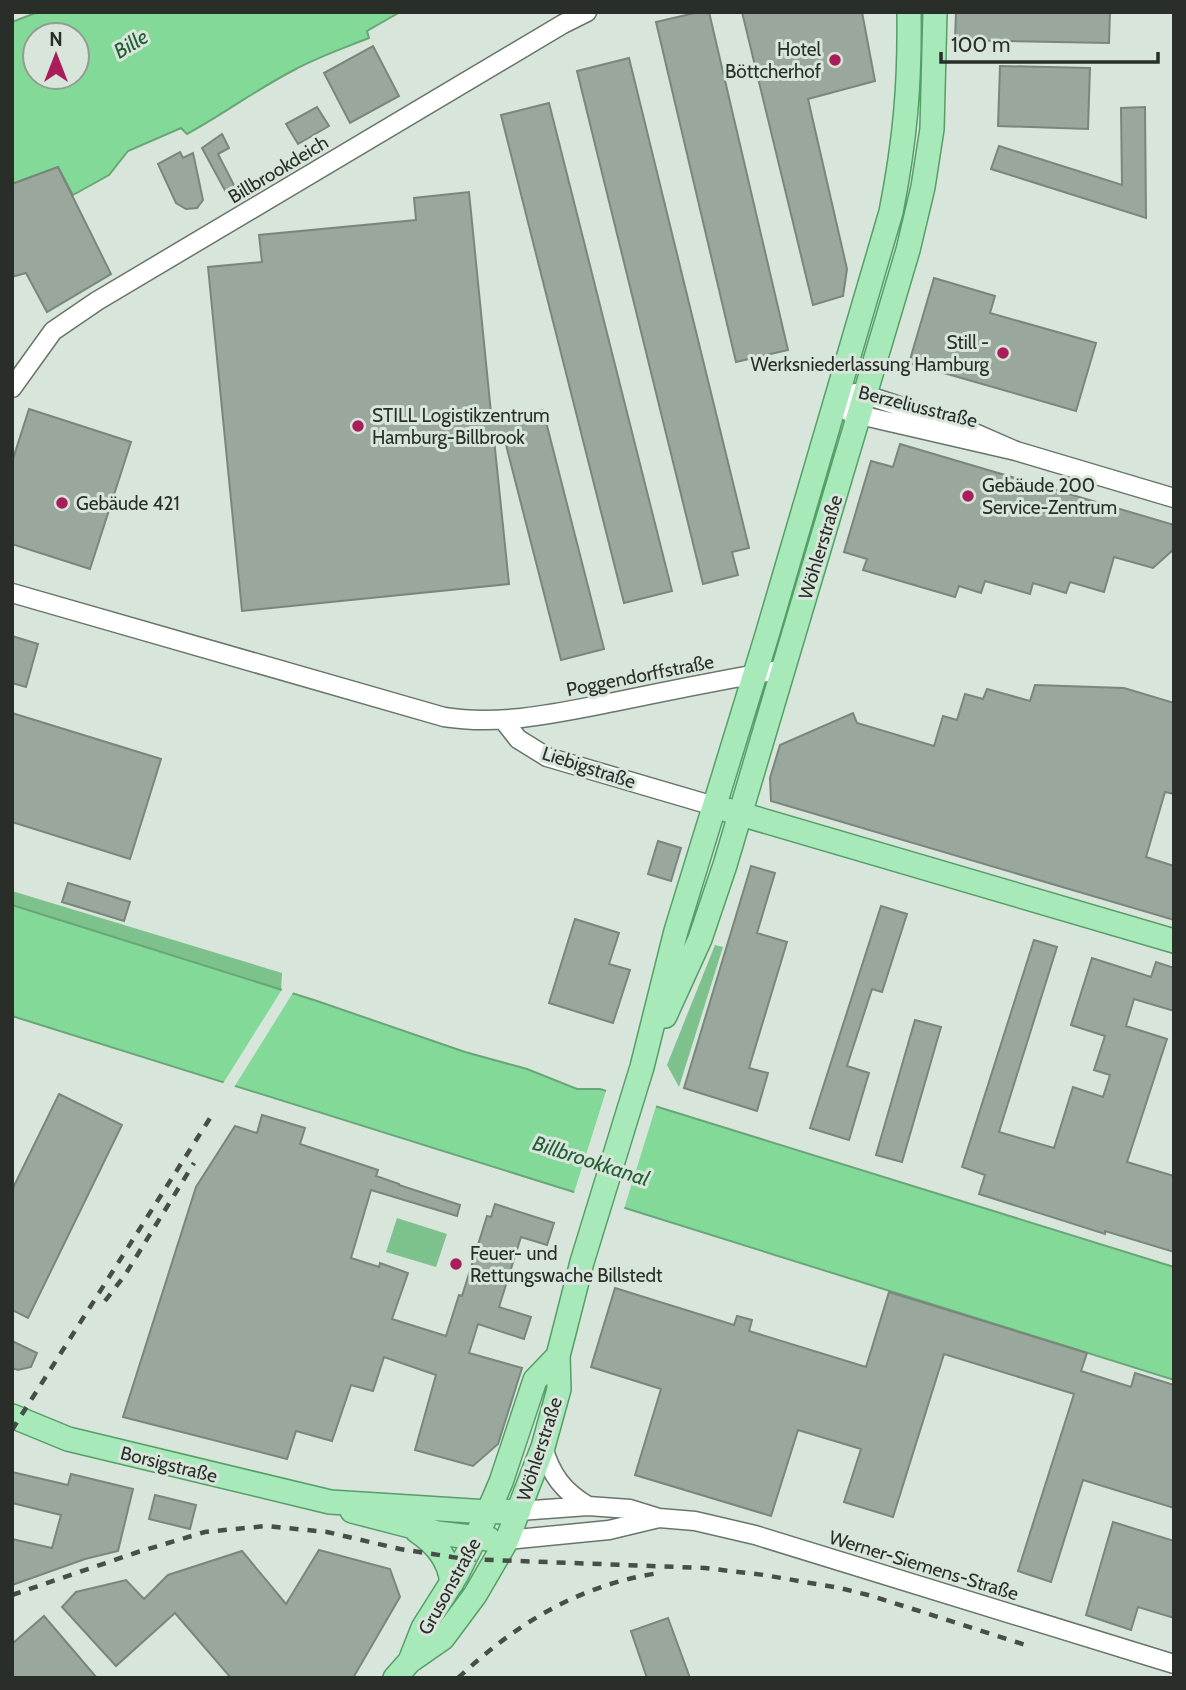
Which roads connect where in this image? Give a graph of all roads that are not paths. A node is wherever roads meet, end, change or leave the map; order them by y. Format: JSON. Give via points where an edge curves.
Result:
{"nodes":[{"id":1,"x":587,"y":12,"type":"edge"},
{"id":2,"x":909,"y":12,"type":"edge"},
{"id":3,"x":935,"y":12,"type":"edge"},
{"id":4,"x":12,"y":388,"type":"edge"},
{"id":5,"x":837,"y":399,"type":"junction"},
{"id":6,"x":863,"y":405,"type":"junction"},
{"id":7,"x":1174,"y":498,"type":"edge"},
{"id":8,"x":12,"y":593,"type":"edge"},
{"id":9,"x":784,"y":669,"type":"junction"},
{"id":10,"x":755,"y":674,"type":"junction"},
{"id":11,"x":504,"y":721,"type":"junction"},
{"id":12,"x":714,"y":806,"type":"junction"},
{"id":13,"x":740,"y":814,"type":"junction"},
{"id":14,"x":1174,"y":941,"type":"edge"},
{"id":15,"x":642,"y":1067,"type":"junction"},
{"id":16,"x":558,"y":1356,"type":"junction"},
{"id":17,"x":12,"y":1416,"type":"edge"},
{"id":18,"x":543,"y":1447,"type":"junction"},
{"id":19,"x":330,"y":1502,"type":"junction"},
{"id":20,"x":588,"y":1506,"type":"junction"},
{"id":21,"x":519,"y":1511,"type":"junction"},
{"id":22,"x":488,"y":1512,"type":"junction"},
{"id":23,"x":659,"y":1518,"type":"junction"},
{"id":24,"x":411,"y":1528,"type":"junction"},
{"id":25,"x":476,"y":1538,"type":"junction"},
{"id":26,"x":507,"y":1540,"type":"junction"},
{"id":27,"x":452,"y":1583,"type":"junction"},
{"id":28,"x":1174,"y":1664,"type":"edge"},
{"id":29,"x":403,"y":1669,"type":"edge"}],
"edges":[{"from":1,"to":4,"type":"street","name":"Billbrookdeich","via":[[97,300],[53,331]]},
{"from":2,"to":5,"type":"main road","name":"Wöhlerstraße","via":[[903,154],[884,240]]},
{"from":3,"to":6,"type":"main road","name":"Wöhlerstraße","via":[[934,99],[923,187]]},
{"from":5,"to":6,"type":"street","name":"Berzeliusstraße","via":[[846,410]]},
{"from":5,"to":10,"type":"main road","name":"Wöhlerstraße"},
{"from":6,"to":7,"type":"street","name":"Berzeliusstraße"},
{"from":6,"to":9,"type":"main road","name":"Wöhlerstraße"},
{"from":8,"to":11,"type":"street","via":[[444,717]]},
{"from":9,"to":10,"type":"street","name":"Poggendorffstraße"},
{"from":9,"to":13,"type":"main road","name":"Wöhlerstraße"},
{"from":10,"to":11,"type":"street","name":"Poggendorffstraße"},
{"from":10,"to":12,"type":"main road","name":"Wöhlerstraße"},
{"from":11,"to":12,"type":"street","name":"Liebigstraße","via":[[518,739],[547,757]]},
{"from":12,"to":13,"type":"main road","name":"Liebigstraße"},
{"from":12,"to":15,"type":"main road","name":"Wöhlerstraße"},
{"from":13,"to":14,"type":"main road","name":"Liebigstraße"},
{"from":13,"to":15,"type":"main road","name":"Wöhlerstraße","via":[[700,939]]},
{"from":15,"to":16,"type":"main road","name":"Wöhlerstraße"},
{"from":16,"to":18,"type":"main road","name":"Wöhlerstraße","via":[[559,1389]]},
{"from":16,"to":22,"type":"main road","name":"Wöhlerstraße","via":[[535,1380]]},
{"from":17,"to":19,"type":"main road","name":"Borsigstraße","via":[[68,1439]]},
{"from":18,"to":20,"type":"street","via":[[560,1484]]},
{"from":18,"to":21,"type":"main road","name":"Wöhlerstraße"},
{"from":19,"to":22,"type":"main road","name":"Borsigstraße"},
{"from":19,"to":24,"type":"main road","name":"Borsigstraße"},
{"from":20,"to":21,"type":"street","name":"Werner-Siemens-Straße"},
{"from":20,"to":23,"type":"street","name":"Werner-Siemens-Straße"},
{"from":21,"to":22,"type":"main road","name":"Borsigstraße"},
{"from":21,"to":26,"type":"main road","name":"Wöhlerstraße"},
{"from":22,"to":25,"type":"main road","name":"Grusonstraße"},
{"from":23,"to":26,"type":"street","name":"Werner-Siemens-Straße","via":[[609,1530]]},
{"from":23,"to":28,"type":"street","name":"Werner-Siemens-Straße","via":[[755,1535]]},
{"from":24,"to":25,"type":"main road","name":"Borsigstraße"},
{"from":24,"to":27,"type":"main road","via":[[440,1550]]},
{"from":25,"to":26,"type":"main road","name":"Borsigstraße"},
{"from":25,"to":27,"type":"main road","name":"Grusonstraße"},
{"from":26,"to":29,"type":"main road","name":"Grusonstraße","via":[[443,1638]]},
{"from":27,"to":29,"type":"main road","name":"Grusonstraße"}]}
